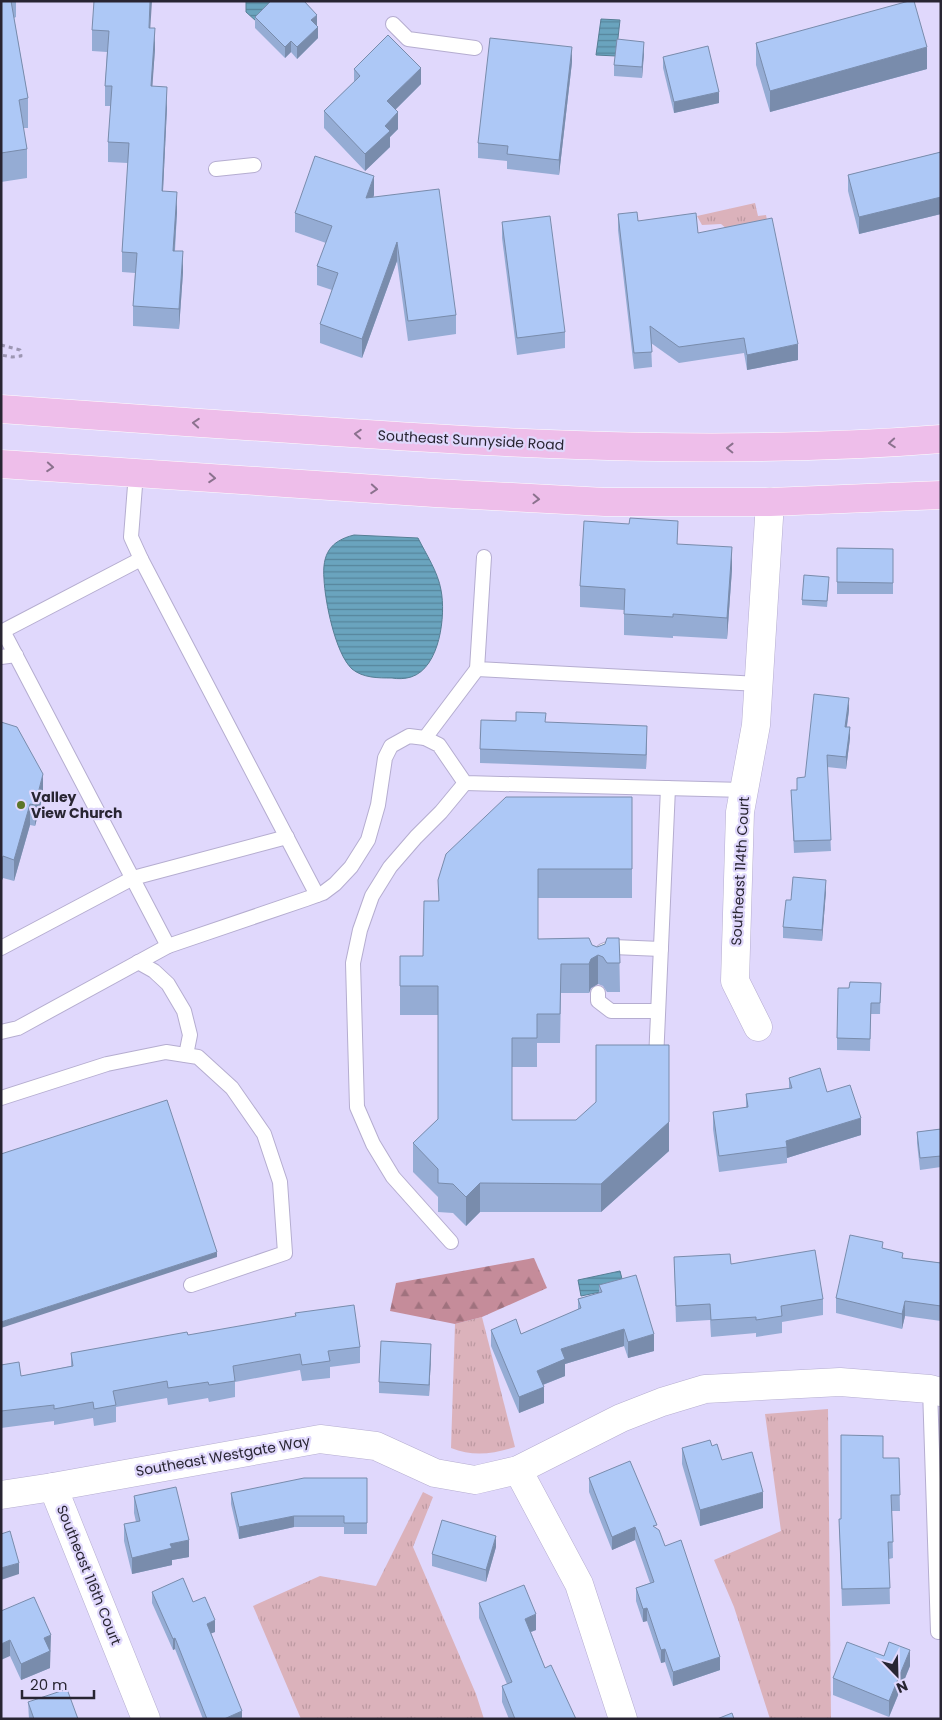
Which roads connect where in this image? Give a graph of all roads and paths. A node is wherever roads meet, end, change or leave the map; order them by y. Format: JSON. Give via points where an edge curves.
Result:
{"nodes":[{"id":1,"x":393,"y":24,"type":"dead end"},
{"id":2,"x":475,"y":48,"type":"dead end"},
{"id":3,"x":254,"y":164,"type":"dead end"},
{"id":4,"x":216,"y":168,"type":"dead end"},
{"id":5,"x":1,"y":345,"type":"edge"},
{"id":6,"x":1,"y":355,"type":"edge"},
{"id":7,"x":1,"y":409,"type":"edge"},
{"id":8,"x":941,"y":439,"type":"edge"},
{"id":9,"x":1,"y":464,"type":"edge"},
{"id":10,"x":136,"y":473,"type":"junction"},
{"id":11,"x":941,"y":495,"type":"edge"},
{"id":12,"x":770,"y":502,"type":"junction"},
{"id":13,"x":484,"y":557,"type":"dead end"},
{"id":14,"x":141,"y":559,"type":"junction"},
{"id":15,"x":16,"y":655,"type":"junction"},
{"id":16,"x":1,"y":657,"type":"edge"},
{"id":17,"x":478,"y":669,"type":"junction"},
{"id":18,"x":759,"y":684,"type":"junction"},
{"id":19,"x":425,"y":738,"type":"junction"},
{"id":20,"x":465,"y":783,"type":"junction"},
{"id":21,"x":668,"y":788,"type":"junction"},
{"id":22,"x":744,"y":790,"type":"junction"},
{"id":23,"x":287,"y":838,"type":"junction"},
{"id":24,"x":133,"y":878,"type":"junction"},
{"id":25,"x":317,"y":895,"type":"junction"},
{"id":26,"x":168,"y":946,"type":"junction"},
{"id":27,"x":1,"y":948,"type":"edge"},
{"id":28,"x":661,"y":949,"type":"junction"},
{"id":29,"x":138,"y":962,"type":"junction"},
{"id":30,"x":598,"y":967,"type":"edge"},
{"id":31,"x":598,"y":992,"type":"dead end"},
{"id":32,"x":658,"y":1011,"type":"junction"},
{"id":33,"x":758,"y":1027,"type":"dead end"},
{"id":34,"x":1,"y":1032,"type":"edge"},
{"id":35,"x":186,"y":1055,"type":"junction"},
{"id":36,"x":656,"y":1060,"type":"edge"},
{"id":37,"x":1,"y":1098,"type":"edge"},
{"id":38,"x":451,"y":1242,"type":"dead end"},
{"id":39,"x":191,"y":1285,"type":"dead end"},
{"id":40,"x":935,"y":1391,"type":"edge"},
{"id":41,"x":518,"y":1470,"type":"junction"},
{"id":42,"x":53,"y":1487,"type":"junction"},
{"id":43,"x":1,"y":1495,"type":"edge"},
{"id":44,"x":938,"y":1632,"type":"dead end"},
{"id":45,"x":146,"y":1719,"type":"edge"},
{"id":46,"x":623,"y":1719,"type":"edge"}],
"edges":[{"from":1,"to":2,"type":"lane","via":[[408,39]]},
{"from":3,"to":4,"type":"lane"},
{"from":5,"to":6,"type":"path","via":[[20,350],[21,356]]},
{"from":8,"to":7,"type":"main road","name":"Southeast Sunnyside Road","one_way":true,"via":[[754,449],[584,447]]},
{"from":9,"to":10,"type":"main road","one_way":true},
{"from":10,"to":12,"type":"main road","one_way":true,"via":[[605,502]]},
{"from":10,"to":14,"type":"lane","via":[[131,537]]},
{"from":11,"to":12,"type":"main road"},
{"from":12,"to":18,"type":"street","name":"Southeast 114th Court"},
{"from":13,"to":17,"type":"lane"},
{"from":14,"to":15,"type":"lane","via":[[3,631]]},
{"from":14,"to":23,"type":"lane"},
{"from":15,"to":16,"type":"lane"},
{"from":15,"to":24,"type":"lane"},
{"from":17,"to":18,"type":"lane"},
{"from":17,"to":19,"type":"lane"},
{"from":18,"to":22,"type":"street","name":"Southeast 114th Court","via":[[756,724]]},
{"from":19,"to":20,"type":"lane","via":[[439,745]]},
{"from":19,"to":25,"type":"lane","via":[[409,736],[391,746],[385,758],[378,806],[368,840],[351,867],[335,884]]},
{"from":20,"to":21,"type":"lane"},
{"from":20,"to":38,"type":"lane","via":[[390,867],[372,896],[353,963],[357,1107],[373,1144],[393,1177]]},
{"from":21,"to":22,"type":"lane"},
{"from":21,"to":28,"type":"lane"},
{"from":22,"to":33,"type":"street","name":"Southeast 114th Court","via":[[740,812],[735,981]]},
{"from":23,"to":24,"type":"lane"},
{"from":23,"to":25,"type":"lane"},
{"from":24,"to":26,"type":"lane"},
{"from":24,"to":27,"type":"lane"},
{"from":25,"to":26,"type":"lane"},
{"from":26,"to":29,"type":"lane"},
{"from":28,"to":30,"type":"lane","via":[[613,947],[600,952]]},
{"from":28,"to":32,"type":"lane"},
{"from":29,"to":34,"type":"lane","via":[[18,1028]]},
{"from":29,"to":35,"type":"lane","via":[[154,970],[168,984],[184,1011],[190,1035]]},
{"from":31,"to":32,"type":"lane","via":[[598,1001],[611,1011]]},
{"from":32,"to":36,"type":"lane"},
{"from":35,"to":37,"type":"lane","via":[[166,1052],[107,1064]]},
{"from":35,"to":39,"type":"lane","via":[[198,1057],[232,1088],[264,1134],[280,1182],[285,1253]]},
{"from":40,"to":41,"type":"street","name":"Southeast Westgate Way","via":[[840,1382],[705,1389],[621,1418]]},
{"from":40,"to":44,"type":"lane","name":"Southeast Westgate Way"},
{"from":41,"to":42,"type":"street","name":"Southeast Westgate Way","via":[[476,1480],[435,1473],[376,1446],[320,1439]]},
{"from":41,"to":46,"type":"street","via":[[579,1584]]},
{"from":42,"to":43,"type":"street","name":"Southeast Westgate Way"},
{"from":42,"to":45,"type":"street","name":"Southeast 116th Court"}]}
